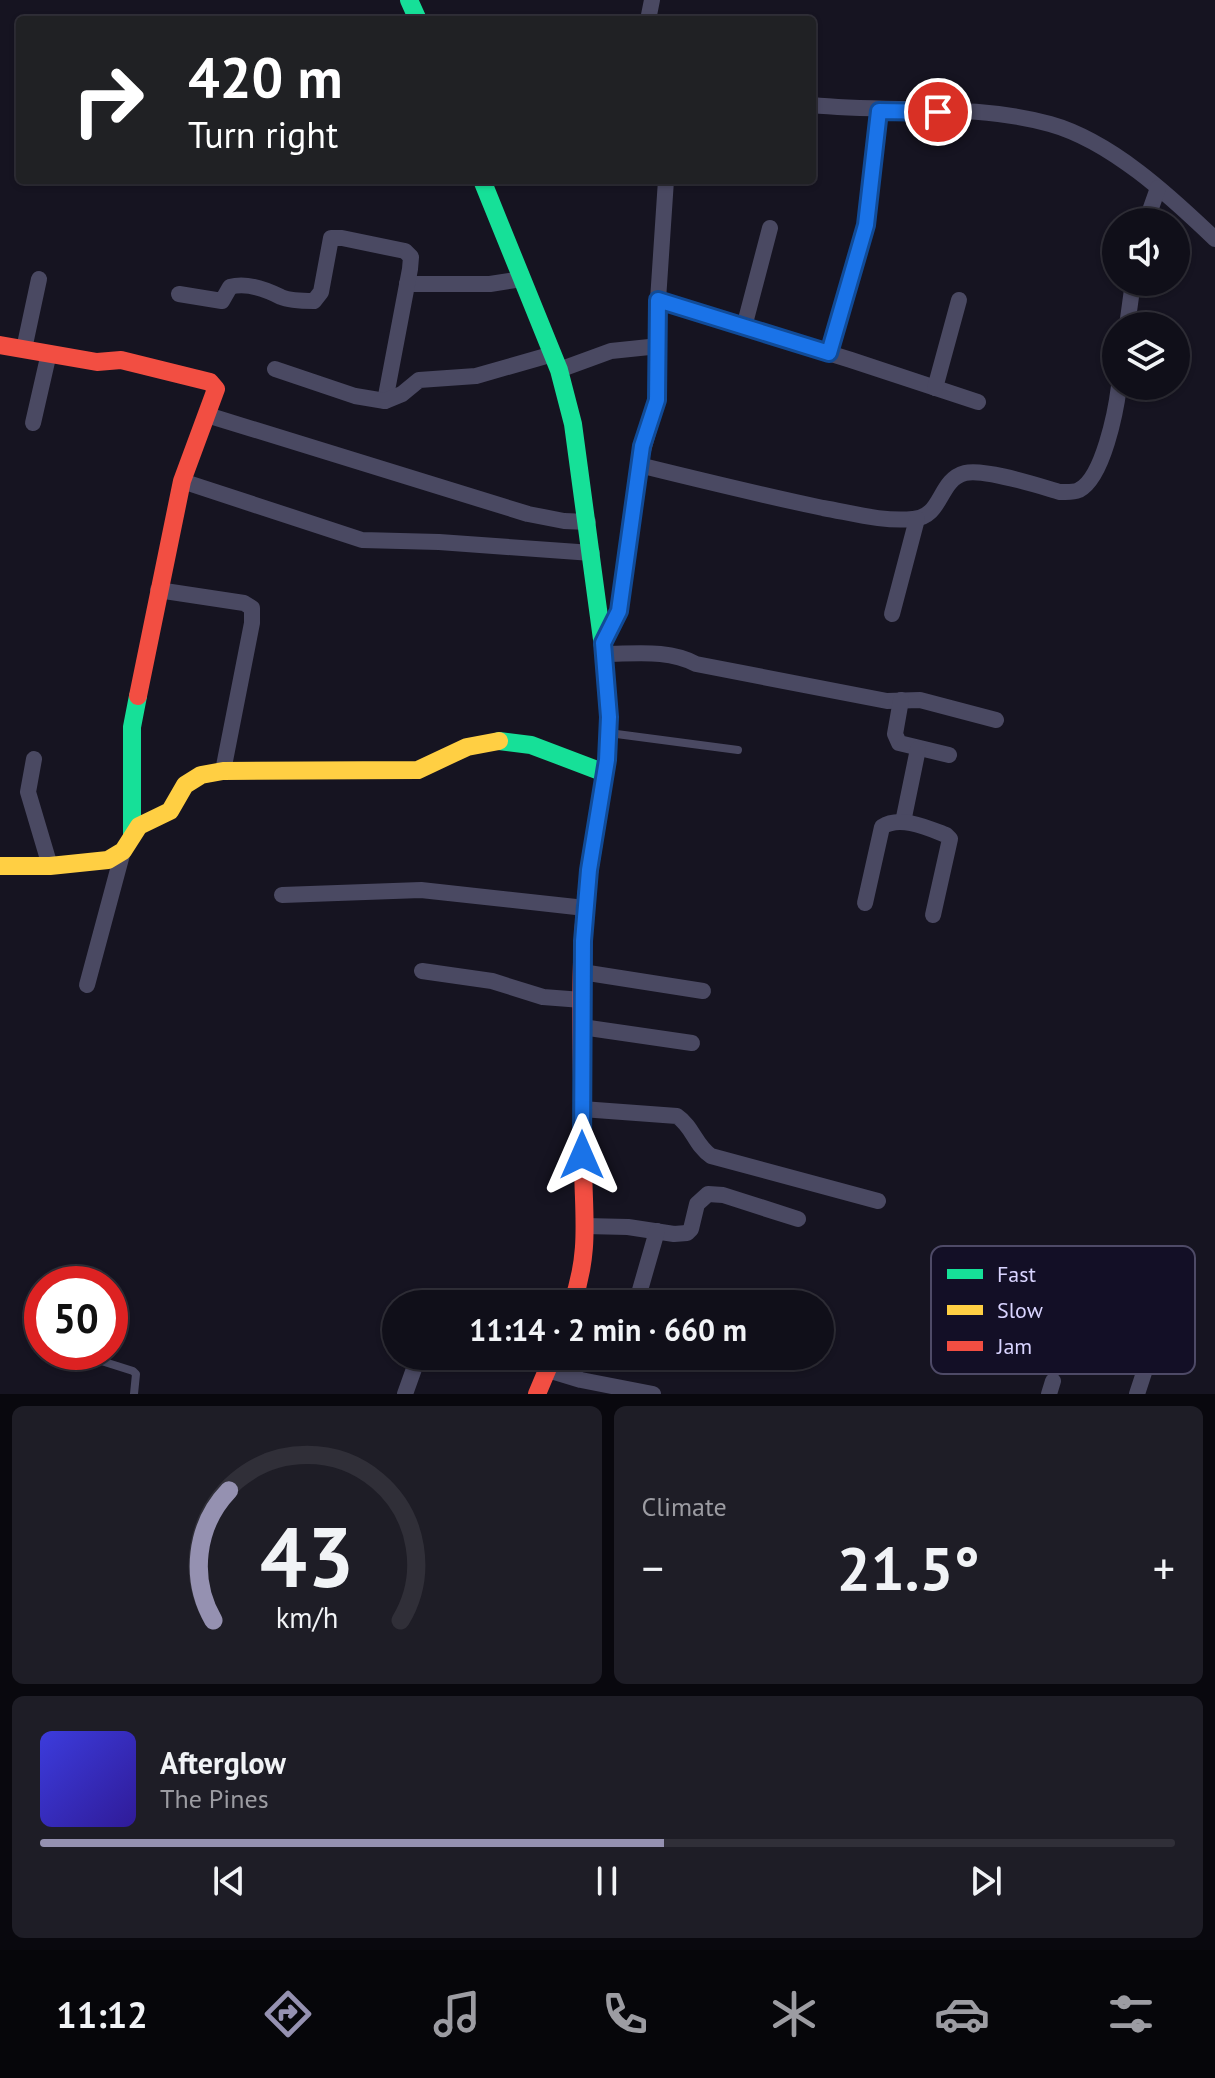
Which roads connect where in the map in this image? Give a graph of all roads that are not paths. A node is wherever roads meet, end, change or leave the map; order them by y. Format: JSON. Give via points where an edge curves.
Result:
{"nodes":[{"id":1,"x":816,"y":105,"type":"edge"},
{"id":2,"x":879,"y":111,"type":"junction"},
{"id":3,"x":484,"y":184,"type":"edge"},
{"id":4,"x":666,"y":184,"type":"edge"},
{"id":5,"x":1158,"y":188,"type":"junction"},
{"id":6,"x":1151,"y":208,"type":"edge"},
{"id":7,"x":770,"y":228,"type":"dead end"},
{"id":8,"x":1215,"y":239,"type":"edge"},
{"id":9,"x":39,"y":279,"type":"dead end"},
{"id":10,"x":522,"y":279,"type":"junction"},
{"id":11,"x":407,"y":284,"type":"junction"},
{"id":12,"x":179,"y":294,"type":"dead end"},
{"id":13,"x":658,"y":300,"type":"junction"},
{"id":14,"x":959,"y":300,"type":"dead end"},
{"id":15,"x":744,"y":327,"type":"junction"},
{"id":16,"x":0,"y":345,"type":"edge"},
{"id":17,"x":659,"y":346,"type":"junction"},
{"id":18,"x":24,"y":349,"type":"junction"},
{"id":19,"x":49,"y":353,"type":"junction"},
{"id":20,"x":829,"y":353,"type":"junction"},
{"id":21,"x":556,"y":362,"type":"junction"},
{"id":22,"x":275,"y":369,"type":"dead end"},
{"id":23,"x":935,"y":388,"type":"junction"},
{"id":24,"x":1116,"y":400,"type":"edge"},
{"id":25,"x":385,"y":401,"type":"junction"},
{"id":26,"x":978,"y":402,"type":"dead end"},
{"id":27,"x":207,"y":415,"type":"junction"},
{"id":28,"x":33,"y":423,"type":"dead end"},
{"id":29,"x":639,"y":465,"type":"junction"},
{"id":30,"x":182,"y":481,"type":"junction"},
{"id":31,"x":917,"y":519,"type":"junction"},
{"id":32,"x":588,"y":522,"type":"junction"},
{"id":33,"x":592,"y":553,"type":"junction"},
{"id":34,"x":158,"y":590,"type":"junction"},
{"id":35,"x":892,"y":614,"type":"dead end"},
{"id":36,"x":604,"y":648,"type":"junction"},
{"id":37,"x":901,"y":700,"type":"junction"},
{"id":38,"x":996,"y":720,"type":"dead end"},
{"id":39,"x":608,"y":733,"type":"junction"},
{"id":40,"x":918,"y":749,"type":"junction"},
{"id":41,"x":738,"y":750,"type":"dead end"},
{"id":42,"x":949,"y":755,"type":"dead end"},
{"id":43,"x":34,"y":759,"type":"dead end"},
{"id":44,"x":223,"y":771,"type":"junction"},
{"id":45,"x":605,"y":773,"type":"junction"},
{"id":46,"x":903,"y":822,"type":"junction"},
{"id":47,"x":127,"y":843,"type":"junction"},
{"id":48,"x":0,"y":866,"type":"edge"},
{"id":49,"x":50,"y":866,"type":"junction"},
{"id":50,"x":282,"y":895,"type":"dead end"},
{"id":51,"x":865,"y":903,"type":"dead end"},
{"id":52,"x":585,"y":908,"type":"junction"},
{"id":53,"x":933,"y":915,"type":"dead end"},
{"id":54,"x":422,"y":971,"type":"dead end"},
{"id":55,"x":582,"y":972,"type":"junction"},
{"id":56,"x":87,"y":985,"type":"dead end"},
{"id":57,"x":703,"y":991,"type":"dead end"},
{"id":58,"x":582,"y":1000,"type":"junction"},
{"id":59,"x":582,"y":1027,"type":"junction"},
{"id":60,"x":692,"y":1043,"type":"dead end"},
{"id":61,"x":582,"y":1109,"type":"junction"},
{"id":62,"x":878,"y":1201,"type":"dead end"},
{"id":63,"x":798,"y":1219,"type":"dead end"},
{"id":64,"x":600,"y":1226,"type":"junction"},
{"id":65,"x":657,"y":1231,"type":"junction"},
{"id":66,"x":577,"y":1290,"type":"edge"},
{"id":67,"x":640,"y":1290,"type":"edge"},
{"id":68,"x":128,"y":1369,"type":"edge"},
{"id":69,"x":414,"y":1370,"type":"edge"},
{"id":70,"x":1144,"y":1374,"type":"edge"},
{"id":71,"x":544,"y":1379,"type":"edge"},
{"id":72,"x":134,"y":1394,"type":"edge"},
{"id":73,"x":405,"y":1394,"type":"edge"},
{"id":74,"x":653,"y":1394,"type":"edge"},
{"id":75,"x":1137,"y":1394,"type":"edge"}],
"edges":[{"from":1,"to":2,"type":"street"},
{"from":2,"to":5,"type":"street","via":[[997,114],[1053,125],[1116,157]]},
{"from":2,"to":20,"type":"street","via":[[866,225]]},
{"from":3,"to":10,"type":"street"},
{"from":4,"to":13,"type":"street"},
{"from":5,"to":6,"type":"street"},
{"from":5,"to":8,"type":"street"},
{"from":7,"to":15,"type":"street"},
{"from":9,"to":18,"type":"street"},
{"from":10,"to":11,"type":"street"},
{"from":10,"to":21,"type":"street"},
{"from":11,"to":12,"type":"street","via":[[409,253],[335,237],[329,242],[321,292],[314,301],[237,285],[222,301]]},
{"from":11,"to":25,"type":"street"},
{"from":13,"to":15,"type":"street"},
{"from":13,"to":17,"type":"street"},
{"from":14,"to":23,"type":"street"},
{"from":15,"to":20,"type":"street"},
{"from":16,"to":18,"type":"street"},
{"from":17,"to":21,"type":"street"},
{"from":17,"to":29,"type":"street","via":[[657,400]]},
{"from":18,"to":19,"type":"street"},
{"from":19,"to":27,"type":"street","via":[[97,362],[121,360],[210,382],[216,389]]},
{"from":19,"to":28,"type":"street"},
{"from":20,"to":23,"type":"street"},
{"from":21,"to":25,"type":"street","via":[[419,380]]},
{"from":21,"to":32,"type":"street","via":[[573,424]]},
{"from":22,"to":25,"type":"street"},
{"from":23,"to":26,"type":"street"},
{"from":24,"to":31,"type":"street","via":[[1108,442],[1081,489],[1060,492],[963,473],[946,487],[926,517]]},
{"from":27,"to":30,"type":"street"},
{"from":27,"to":32,"type":"street","via":[[528,514]]},
{"from":29,"to":31,"type":"street","via":[[856,514]]},
{"from":29,"to":36,"type":"street","via":[[624,588]]},
{"from":30,"to":33,"type":"street","via":[[362,540]]},
{"from":30,"to":34,"type":"street"},
{"from":31,"to":35,"type":"street"},
{"from":32,"to":33,"type":"street"},
{"from":33,"to":36,"type":"street"},
{"from":34,"to":44,"type":"street","via":[[252,608]]},
{"from":34,"to":47,"type":"street","via":[[132,727]]},
{"from":36,"to":37,"type":"street","via":[[670,655]]},
{"from":36,"to":39,"type":"street"},
{"from":37,"to":38,"type":"street"},
{"from":37,"to":40,"type":"street","via":[[896,739]]},
{"from":39,"to":41,"type":"lane"},
{"from":39,"to":45,"type":"street"},
{"from":40,"to":42,"type":"street"},
{"from":40,"to":46,"type":"street"},
{"from":43,"to":49,"type":"street","via":[[28,792]]},
{"from":44,"to":45,"type":"street","via":[[418,770],[467,747],[496,741],[531,745]]},
{"from":44,"to":47,"type":"street","via":[[191,780],[170,811],[139,826]]},
{"from":45,"to":52,"type":"street"},
{"from":46,"to":51,"type":"street","via":[[887,823],[880,831]]},
{"from":46,"to":53,"type":"street","via":[[950,839]]},
{"from":47,"to":49,"type":"street","via":[[108,860]]},
{"from":47,"to":56,"type":"street"},
{"from":48,"to":49,"type":"street"},
{"from":50,"to":52,"type":"street","via":[[421,890]]},
{"from":52,"to":55,"type":"street"},
{"from":54,"to":58,"type":"street"},
{"from":55,"to":57,"type":"street"},
{"from":55,"to":58,"type":"street"},
{"from":58,"to":59,"type":"street"},
{"from":59,"to":60,"type":"street"},
{"from":59,"to":61,"type":"street"},
{"from":61,"to":62,"type":"street","via":[[677,1116],[711,1156]]},
{"from":61,"to":64,"type":"street"},
{"from":63,"to":65,"type":"street","via":[[708,1194],[697,1204],[687,1233]]},
{"from":64,"to":65,"type":"street"},
{"from":64,"to":66,"type":"street","via":[[586,1245]]},
{"from":65,"to":67,"type":"street"},
{"from":68,"to":72,"type":"lane","via":[[136,1374]]},
{"from":69,"to":73,"type":"street"},
{"from":70,"to":75,"type":"street"},
{"from":71,"to":74,"type":"street","via":[[581,1380]]}]}
